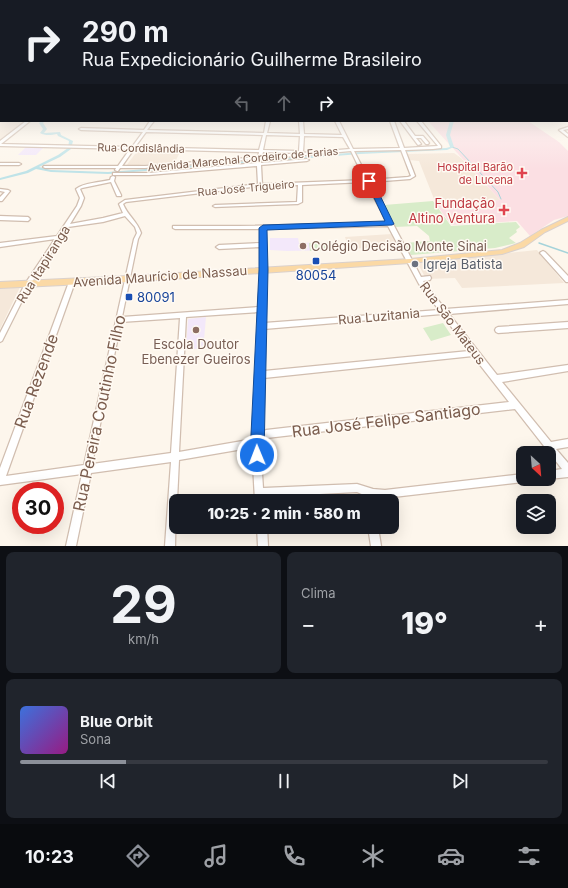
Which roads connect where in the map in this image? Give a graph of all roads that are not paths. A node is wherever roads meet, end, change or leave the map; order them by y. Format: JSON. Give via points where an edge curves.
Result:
{"nodes":[{"id":1,"x":27,"y":122,"type":"edge"},
{"id":2,"x":151,"y":122,"type":"edge"},
{"id":3,"x":268,"y":122,"type":"edge"},
{"id":4,"x":301,"y":122,"type":"edge"},
{"id":5,"x":338,"y":122,"type":"edge"},
{"id":6,"x":392,"y":122,"type":"edge"},
{"id":7,"x":403,"y":122,"type":"edge"},
{"id":8,"x":420,"y":122,"type":"edge"},
{"id":9,"x":568,"y":128,"type":"edge"},
{"id":10,"x":81,"y":129,"type":"dead end"},
{"id":11,"x":145,"y":130,"type":"junction"},
{"id":12,"x":265,"y":133,"type":"junction"},
{"id":13,"x":302,"y":134,"type":"junction"},
{"id":14,"x":345,"y":136,"type":"junction"},
{"id":15,"x":568,"y":136,"type":"edge"},
{"id":16,"x":414,"y":137,"type":"junction"},
{"id":17,"x":427,"y":143,"type":"dead end"},
{"id":18,"x":0,"y":144,"type":"edge"},
{"id":19,"x":420,"y":144,"type":"dead end"},
{"id":20,"x":133,"y":148,"type":"junction"},
{"id":21,"x":262,"y":150,"type":"junction"},
{"id":22,"x":404,"y":152,"type":"junction"},
{"id":23,"x":303,"y":153,"type":"junction"},
{"id":24,"x":354,"y":153,"type":"junction"},
{"id":25,"x":307,"y":160,"type":"dead end"},
{"id":26,"x":259,"y":161,"type":"junction"},
{"id":27,"x":0,"y":164,"type":"edge"},
{"id":28,"x":19,"y":164,"type":"dead end"},
{"id":29,"x":45,"y":167,"type":"dead end"},
{"id":30,"x":117,"y":168,"type":"junction"},
{"id":31,"x":114,"y":174,"type":"junction"},
{"id":32,"x":112,"y":181,"type":"junction"},
{"id":33,"x":369,"y":181,"type":"junction"},
{"id":34,"x":300,"y":183,"type":"junction"},
{"id":35,"x":260,"y":185,"type":"junction"},
{"id":36,"x":0,"y":190,"type":"edge"},
{"id":37,"x":119,"y":195,"type":"dead end"},
{"id":38,"x":0,"y":200,"type":"edge"},
{"id":39,"x":215,"y":206,"type":"dead end"},
{"id":40,"x":126,"y":214,"type":"junction"},
{"id":41,"x":0,"y":218,"type":"edge"},
{"id":42,"x":28,"y":219,"type":"dead end"},
{"id":43,"x":568,"y":219,"type":"edge"},
{"id":44,"x":390,"y":224,"type":"junction"},
{"id":45,"x":66,"y":226,"type":"junction"},
{"id":46,"x":175,"y":226,"type":"dead end"},
{"id":47,"x":263,"y":228,"type":"junction"},
{"id":48,"x":59,"y":237,"type":"junction"},
{"id":49,"x":0,"y":245,"type":"edge"},
{"id":50,"x":263,"y":245,"type":"junction"},
{"id":51,"x":219,"y":247,"type":"dead end"},
{"id":52,"x":543,"y":253,"type":"dead end"},
{"id":53,"x":410,"y":261,"type":"junction"},
{"id":54,"x":264,"y":270,"type":"junction"},
{"id":55,"x":428,"y":278,"type":"dead end"},
{"id":56,"x":127,"y":279,"type":"junction"},
{"id":57,"x":420,"y":279,"type":"junction"},
{"id":58,"x":568,"y":280,"type":"edge"},
{"id":59,"x":72,"y":282,"type":"junction"},
{"id":60,"x":0,"y":284,"type":"edge"},
{"id":61,"x":28,"y":284,"type":"junction"},
{"id":62,"x":568,"y":302,"type":"edge"},
{"id":63,"x":261,"y":309,"type":"junction"},
{"id":64,"x":443,"y":310,"type":"junction"},
{"id":65,"x":183,"y":315,"type":"junction"},
{"id":66,"x":119,"y":320,"type":"junction"},
{"id":67,"x":568,"y":325,"type":"edge"},
{"id":68,"x":262,"y":326,"type":"junction"},
{"id":69,"x":498,"y":330,"type":"dead end"},
{"id":70,"x":0,"y":339,"type":"edge"},
{"id":71,"x":475,"y":353,"type":"junction"},
{"id":72,"x":568,"y":368,"type":"edge"},
{"id":73,"x":261,"y":375,"type":"junction"},
{"id":74,"x":496,"y":379,"type":"junction"},
{"id":75,"x":516,"y":405,"type":"junction"},
{"id":76,"x":256,"y":440,"type":"junction"},
{"id":77,"x":568,"y":443,"type":"edge"},
{"id":78,"x":550,"y":446,"type":"joint"},
{"id":79,"x":556,"y":454,"type":"edge"},
{"id":80,"x":174,"y":457,"type":"junction"},
{"id":81,"x":87,"y":470,"type":"junction"},
{"id":82,"x":568,"y":471,"type":"edge"},
{"id":83,"x":556,"y":474,"type":"edge"},
{"id":84,"x":516,"y":479,"type":"edge"},
{"id":85,"x":0,"y":481,"type":"edge"},
{"id":86,"x":368,"y":492,"type":"joint"},
{"id":87,"x":259,"y":494,"type":"edge"},
{"id":88,"x":292,"y":494,"type":"edge"},
{"id":89,"x":262,"y":534,"type":"edge"},
{"id":90,"x":374,"y":534,"type":"edge"},
{"id":91,"x":71,"y":546,"type":"edge"},
{"id":92,"x":170,"y":546,"type":"edge"},
{"id":93,"x":263,"y":546,"type":"edge"},
{"id":94,"x":376,"y":546,"type":"edge"}],
"edges":[{"from":1,"to":18,"type":"street"},
{"from":2,"to":11,"type":"street"},
{"from":3,"to":12,"type":"street"},
{"from":4,"to":13,"type":"street"},
{"from":5,"to":14,"type":"street","name":"Rua São Mateus"},
{"from":6,"to":22,"type":"street"},
{"from":7,"to":16,"type":"street"},
{"from":8,"to":22,"type":"street","name":"Avenida Marechal Cordeiro de Farias","via":[[440,146]]},
{"from":9,"to":15,"type":"street","via":[[561,130]]},
{"from":10,"to":11,"type":"street"},
{"from":11,"to":12,"type":"street"},
{"from":11,"to":20,"type":"street"},
{"from":12,"to":13,"type":"street"},
{"from":12,"to":21,"type":"street"},
{"from":13,"to":14,"type":"street"},
{"from":13,"to":23,"type":"street"},
{"from":14,"to":24,"type":"street","name":"Rua São Mateus"},
{"from":16,"to":17,"type":"street","via":[[422,137]]},
{"from":16,"to":19,"type":"street"},
{"from":18,"to":20,"type":"street","name":"Rua Cordislândia"},
{"from":20,"to":21,"type":"street","name":"Rua Cordislândia"},
{"from":20,"to":30,"type":"street"},
{"from":21,"to":23,"type":"street","name":"Rua Cordislândia"},
{"from":21,"to":26,"type":"street"},
{"from":22,"to":24,"type":"street","name":"Avenida Marechal Cordeiro de Farias"},
{"from":22,"to":33,"type":"street","name":"Rua José Trigueiro","via":[[411,177]]},
{"from":23,"to":24,"type":"street","name":"Avenida Marechal Cordeiro de Farias"},
{"from":23,"to":26,"type":"street","name":"Avenida Marechal Cordeiro de Farias"},
{"from":24,"to":33,"type":"street","name":"Rua São Mateus"},
{"from":25,"to":26,"type":"street"},
{"from":26,"to":30,"type":"street","name":"Avenida Marechal Cordeiro de Farias"},
{"from":26,"to":31,"type":"street","via":[[149,174]]},
{"from":26,"to":35,"type":"street"},
{"from":27,"to":28,"type":"street"},
{"from":29,"to":30,"type":"street","name":"Avenida Marechal Cordeiro de Farias"},
{"from":30,"to":31,"type":"street"},
{"from":31,"to":32,"type":"street"},
{"from":32,"to":37,"type":"street"},
{"from":32,"to":45,"type":"street","name":"Rua Itapiranga","via":[[81,186],[78,189],[81,202]]},
{"from":33,"to":34,"type":"street","name":"Rua José Trigueiro"},
{"from":33,"to":44,"type":"street","name":"Rua São Mateus"},
{"from":34,"to":35,"type":"street","name":"Rua José Trigueiro"},
{"from":34,"to":39,"type":"street","via":[[298,203]]},
{"from":35,"to":40,"type":"street","name":"Rua José Trigueiro","via":[[122,202]]},
{"from":36,"to":38,"type":"street","via":[[7,190],[8,193]]},
{"from":40,"to":45,"type":"street"},
{"from":40,"to":56,"type":"street","name":"Rua Pereira Coutinho Filho","via":[[139,231]]},
{"from":41,"to":42,"type":"street"},
{"from":43,"to":53,"type":"main road","name":"Avenida Maurício de Nassau","via":[[513,249],[502,252]]},
{"from":44,"to":47,"type":"street"},
{"from":44,"to":53,"type":"street","name":"Rua São Mateus"},
{"from":45,"to":48,"type":"street","name":"Rua Itapiranga"},
{"from":46,"to":47,"type":"street"},
{"from":47,"to":50,"type":"street"},
{"from":48,"to":49,"type":"street"},
{"from":48,"to":61,"type":"street","name":"Rua Itapiranga"},
{"from":50,"to":51,"type":"street"},
{"from":50,"to":54,"type":"street"},
{"from":52,"to":58,"type":"street"},
{"from":53,"to":54,"type":"main road","name":"Avenida Maurício de Nassau"},
{"from":53,"to":57,"type":"street","name":"Rua São Mateus"},
{"from":54,"to":56,"type":"main road","name":"Avenida Maurício de Nassau"},
{"from":54,"to":63,"type":"street"},
{"from":55,"to":57,"type":"street"},
{"from":56,"to":59,"type":"main road","name":"Avenida Maurício de Nassau"},
{"from":56,"to":66,"type":"street","name":"Rua Pereira Coutinho Filho"},
{"from":57,"to":64,"type":"street","name":"Rua São Mateus"},
{"from":59,"to":61,"type":"main road","name":"Avenida Maurício de Nassau"},
{"from":59,"to":85,"type":"street","name":"Rua Rezende"},
{"from":60,"to":61,"type":"main road","name":"Avenida Maurício de Nassau"},
{"from":61,"to":70,"type":"street","name":"Rua Itapiranga"},
{"from":62,"to":64,"type":"street","name":"Rua Luzitania"},
{"from":63,"to":65,"type":"street"},
{"from":63,"to":68,"type":"street"},
{"from":64,"to":68,"type":"street","name":"Rua Luzitania"},
{"from":64,"to":71,"type":"street","name":"Rua São Mateus"},
{"from":65,"to":66,"type":"street"},
{"from":65,"to":80,"type":"street"},
{"from":66,"to":81,"type":"street","name":"Rua Pereira Coutinho Filho"},
{"from":67,"to":69,"type":"street"},
{"from":68,"to":73,"type":"street"},
{"from":71,"to":73,"type":"street"},
{"from":71,"to":74,"type":"street","name":"Rua São Mateus"},
{"from":72,"to":74,"type":"street"},
{"from":73,"to":76,"type":"street"},
{"from":74,"to":75,"type":"street","name":"Rua São Mateus"},
{"from":75,"to":76,"type":"street","name":"Rua José Felipe Santiago","via":[[266,434]]},
{"from":75,"to":78,"type":"street","name":"Rua São Mateus"},
{"from":76,"to":80,"type":"street","name":"Rua José Felipe Santiago","via":[[249,444]]},
{"from":76,"to":87,"type":"street"},
{"from":77,"to":78,"type":"street"},
{"from":79,"to":82,"type":"street","name":"Rua São Mateus"},
{"from":80,"to":81,"type":"street","name":"Rua José Felipe Santiago"},
{"from":80,"to":92,"type":"street"},
{"from":81,"to":85,"type":"street","name":"Rua José Felipe Santiago"},
{"from":81,"to":91,"type":"street","name":"Rua Pereira Coutinho Filho"},
{"from":82,"to":83,"type":"street"},
{"from":84,"to":86,"type":"street","via":[[386,494]]},
{"from":86,"to":88,"type":"street","via":[[358,488]]},
{"from":89,"to":93,"type":"street"},
{"from":90,"to":94,"type":"street"}]}
